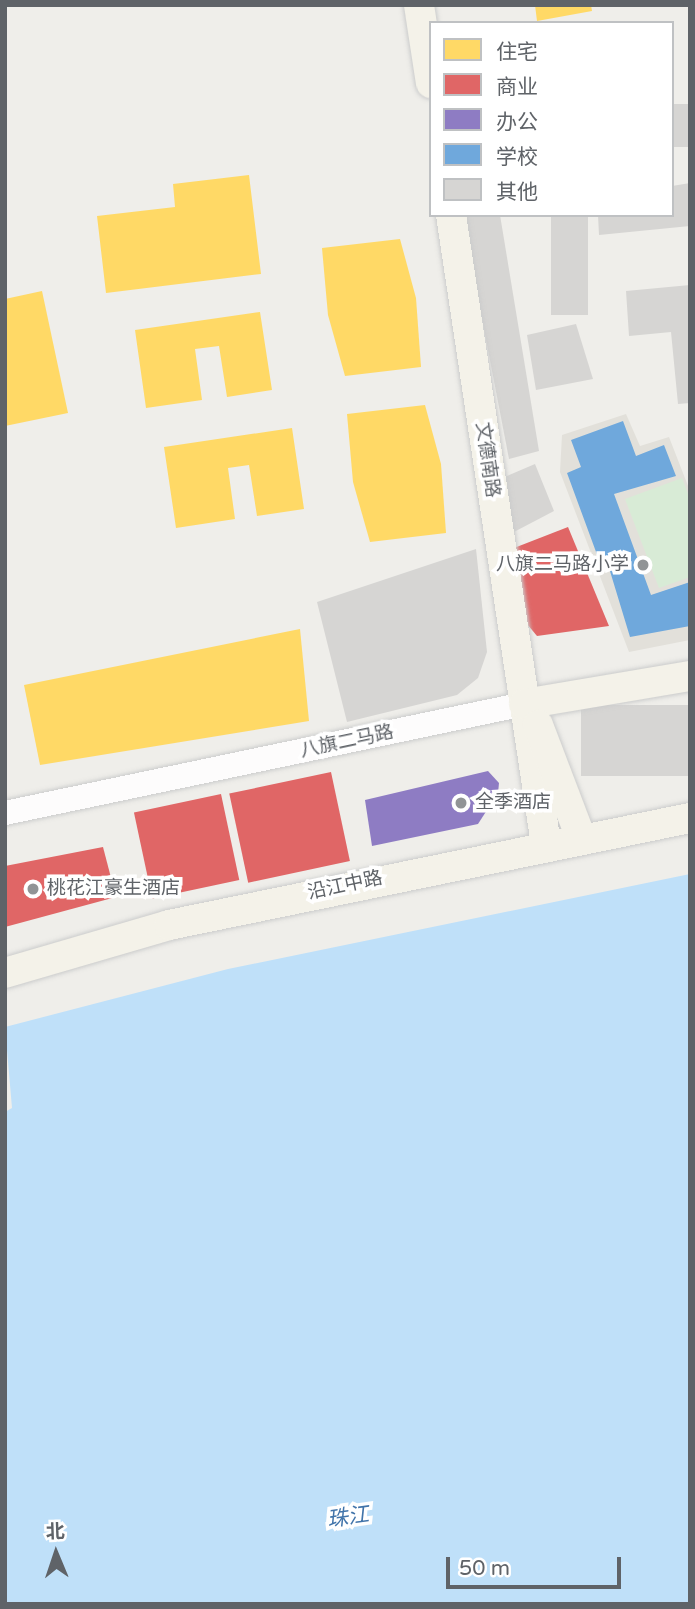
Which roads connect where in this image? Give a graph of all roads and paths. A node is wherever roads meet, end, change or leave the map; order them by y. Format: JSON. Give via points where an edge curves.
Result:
{"nodes":[{"id":1,"x":419,"y":5,"type":"edge"},
{"id":2,"x":429,"y":70,"type":"edge"},
{"id":3,"x":451,"y":217,"type":"edge"},
{"id":4,"x":690,"y":676,"type":"edge"},
{"id":5,"x":524,"y":704,"type":"junction"},
{"id":6,"x":5,"y":813,"type":"edge"},
{"id":7,"x":690,"y":818,"type":"edge"},
{"id":8,"x":581,"y":838,"type":"junction"},
{"id":9,"x":546,"y":845,"type":"junction"},
{"id":10,"x":5,"y":973,"type":"edge"}],
"edges":[{"from":1,"to":2,"type":"main road"},
{"from":3,"to":5,"type":"main road","name":"文德南路"},
{"from":4,"to":5,"type":"main road","name":"八旗二马路"},
{"from":5,"to":6,"type":"street","name":"八旗二马路"},
{"from":5,"to":8,"type":"main road","via":[[548,740]]},
{"from":5,"to":9,"type":"main road","name":"文德南路"},
{"from":7,"to":8,"type":"main road","name":"沿江中路"},
{"from":8,"to":9,"type":"main road","name":"沿江中路"},
{"from":9,"to":10,"type":"main road","name":"沿江中路","via":[[169,925]]}]}
